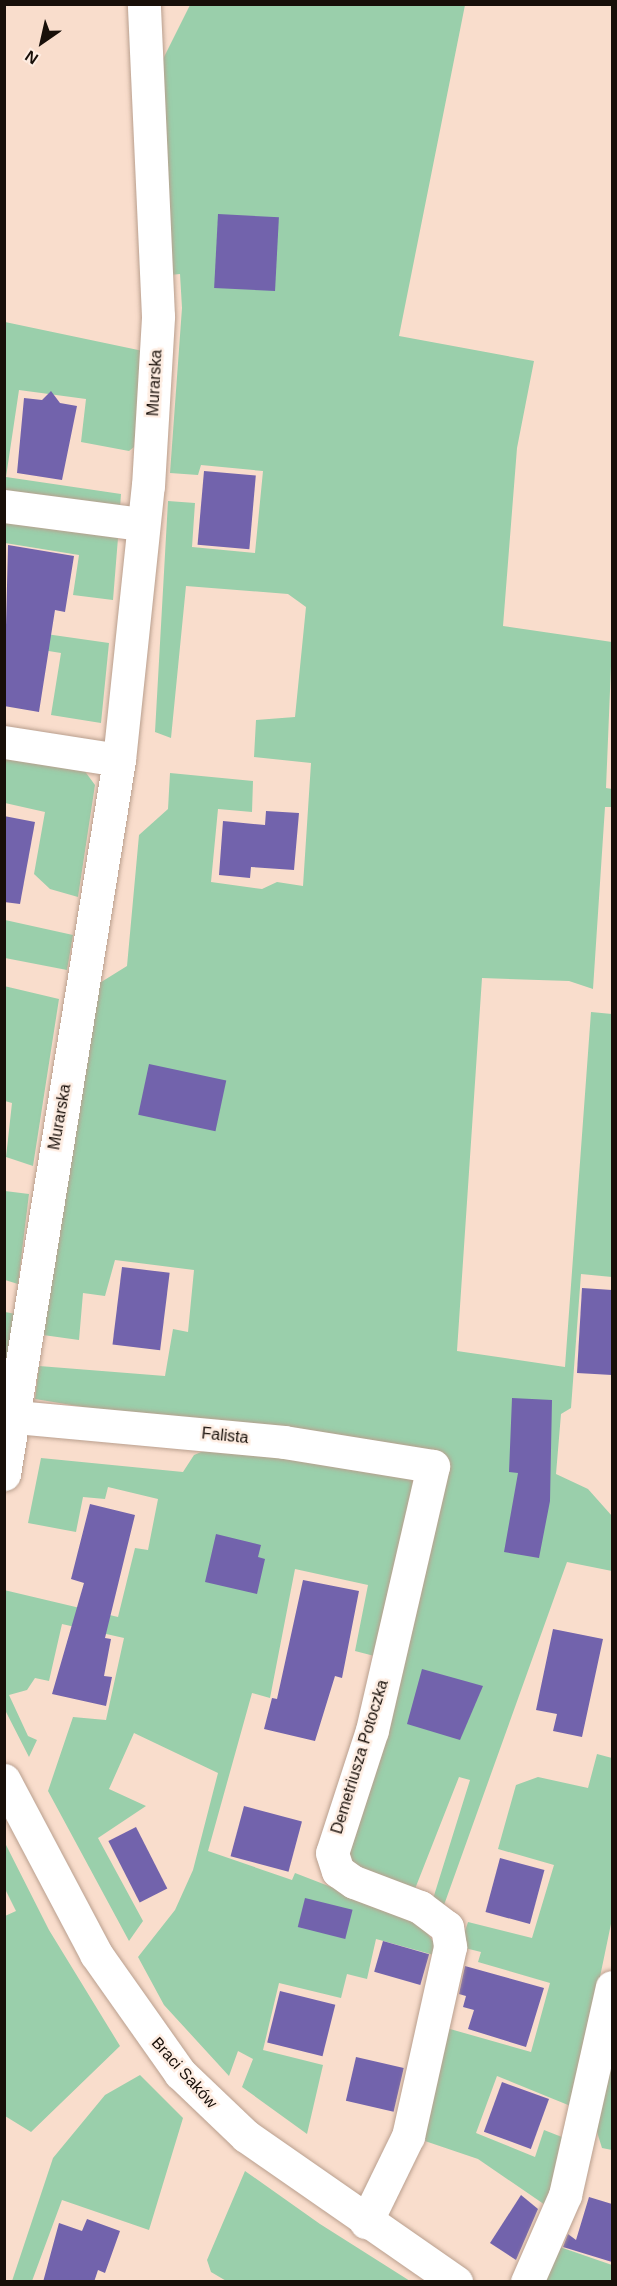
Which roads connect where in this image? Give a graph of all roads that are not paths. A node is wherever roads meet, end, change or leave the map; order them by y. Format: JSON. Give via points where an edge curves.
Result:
{"nodes":[{"id":1,"x":144,"y":4,"type":"edge"},
{"id":2,"x":4,"y":506,"type":"edge"},
{"id":3,"x":141,"y":524,"type":"junction"},
{"id":4,"x":4,"y":742,"type":"edge"},
{"id":5,"x":119,"y":760,"type":"junction"},
{"id":6,"x":16,"y":1417,"type":"junction"},
{"id":7,"x":433,"y":1466,"type":"joint"},
{"id":8,"x":4,"y":1474,"type":"edge"},
{"id":9,"x":4,"y":1780,"type":"edge"},
{"id":10,"x":612,"y":1987,"type":"edge"},
{"id":11,"x":366,"y":2222,"type":"junction"},
{"id":12,"x":456,"y":2282,"type":"edge"},
{"id":13,"x":527,"y":2282,"type":"edge"}],
"edges":[{"from":1,"to":3,"type":"street","name":"Murarska","via":[[158,316]]},
{"from":2,"to":3,"type":"street"},
{"from":3,"to":5,"type":"street","name":"Murarska"},
{"from":4,"to":5,"type":"street"},
{"from":5,"to":6,"type":"street","name":"Murarska"},
{"from":6,"to":7,"type":"street","name":"Falista","via":[[284,1443]]},
{"from":6,"to":8,"type":"street","name":"Murarska"},
{"from":7,"to":11,"type":"street","name":"Demetriusza Potoczka","via":[[372,1730],[332,1853],[338,1871],[354,1882],[420,1907],[447,1927],[450,1947],[408,2136]]},
{"from":9,"to":11,"type":"street","name":"Braci Saków","via":[[96,1954],[153,2041],[246,2136]]},
{"from":10,"to":13,"type":"street","via":[[565,2195]]},
{"from":11,"to":12,"type":"street","name":"Braci Saków"}]}
